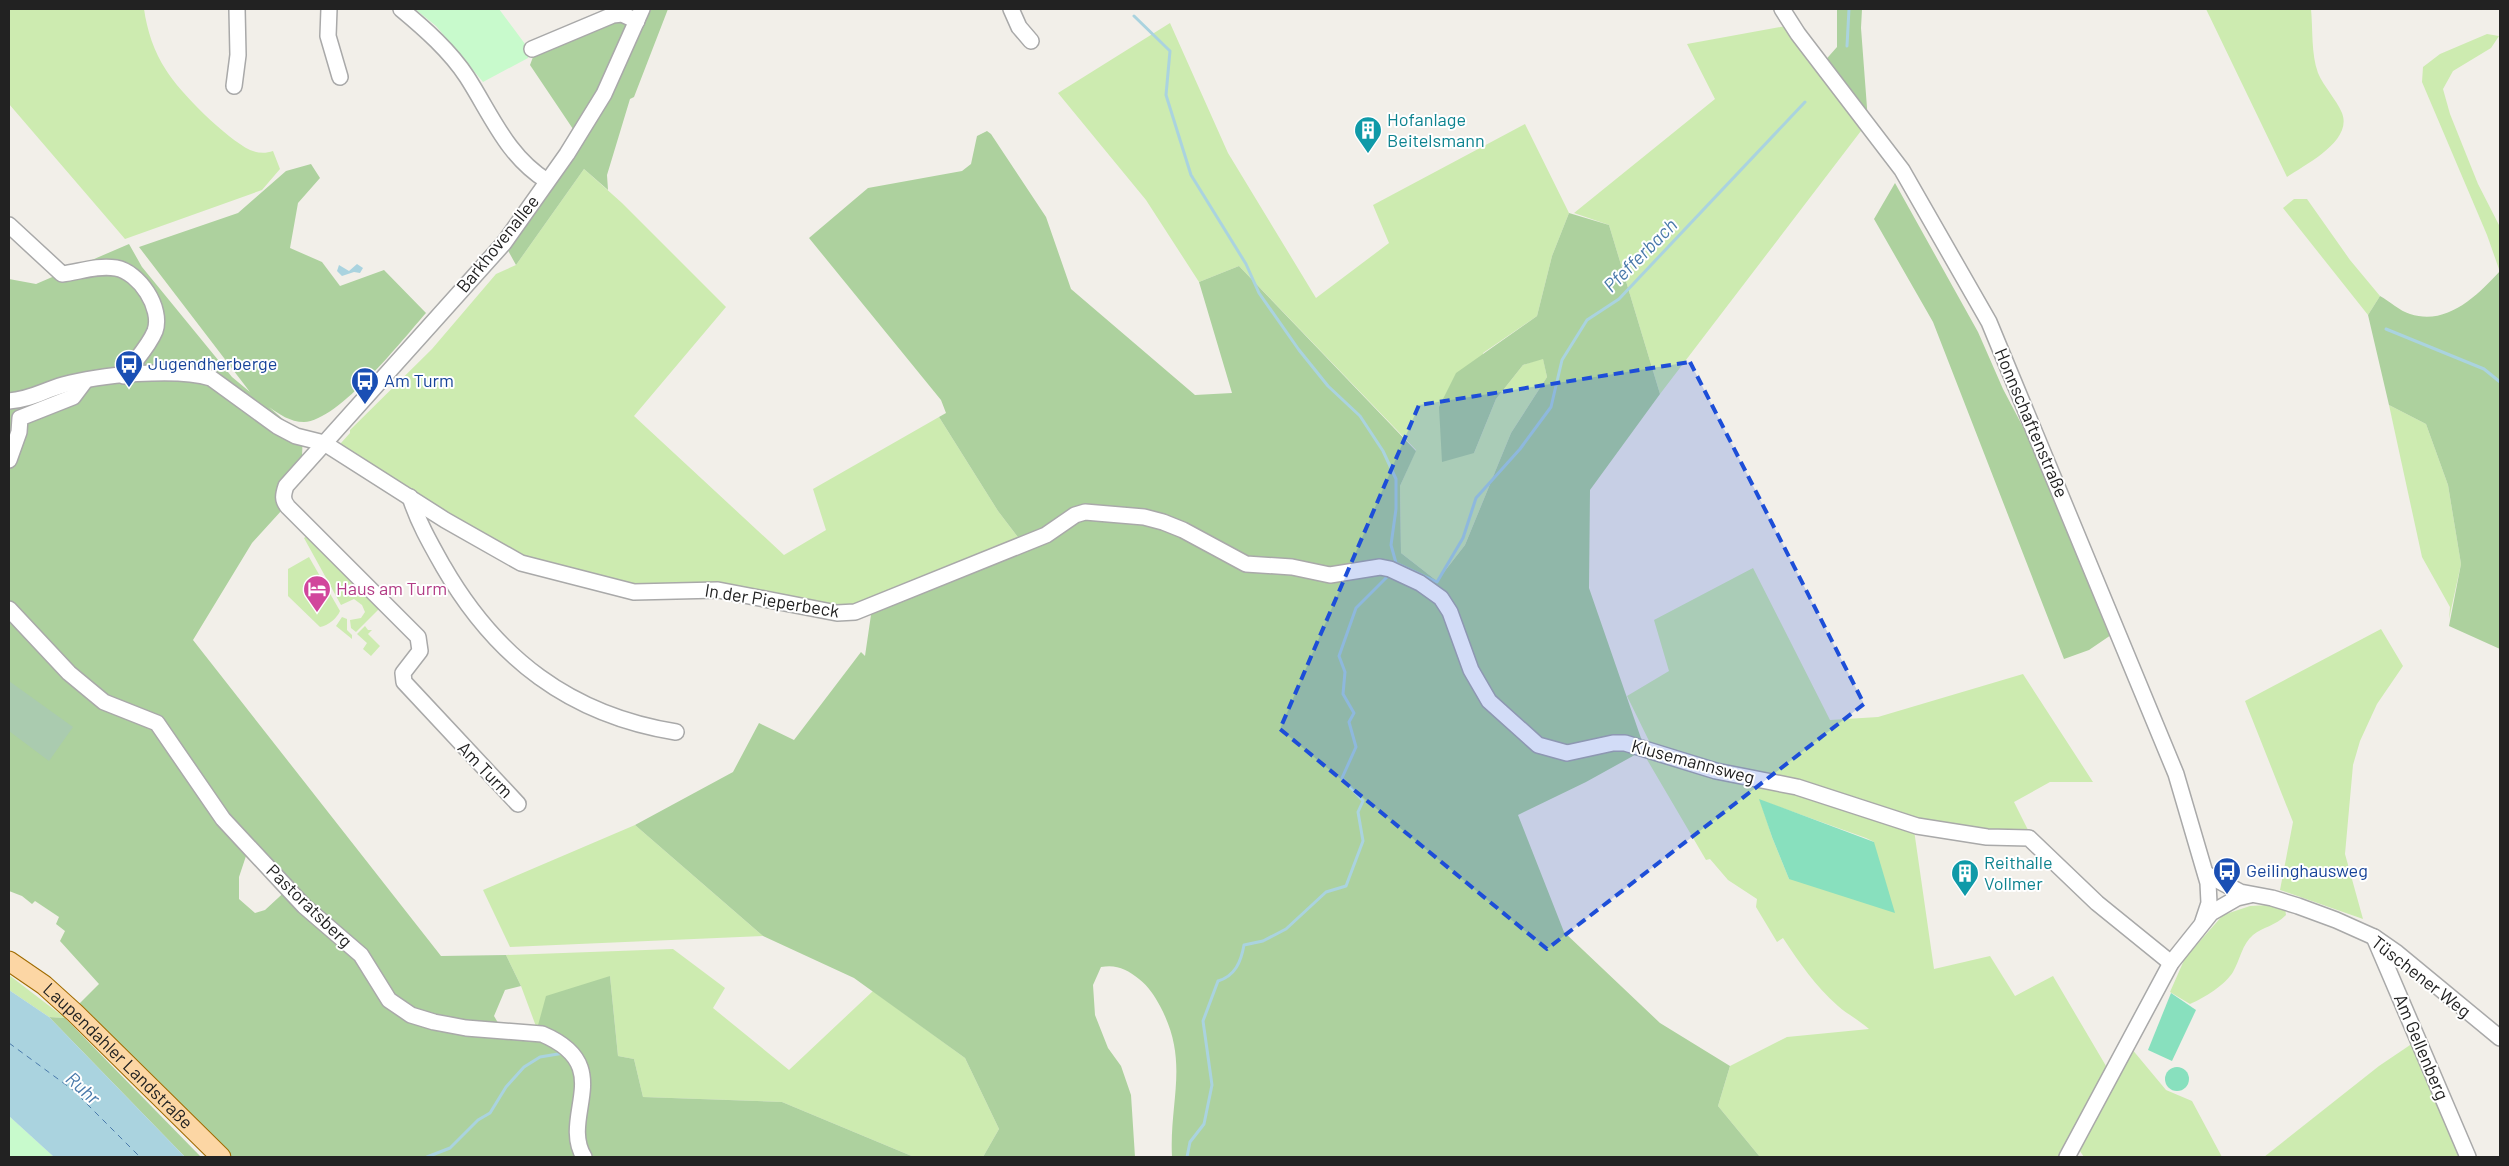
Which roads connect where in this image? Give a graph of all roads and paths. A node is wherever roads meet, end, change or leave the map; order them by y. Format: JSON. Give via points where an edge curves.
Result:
{"nodes":[{"id":1,"x":237,"y":9,"type":"edge"},
{"id":2,"x":329,"y":9,"type":"edge"},
{"id":3,"x":401,"y":9,"type":"edge"},
{"id":4,"x":1010,"y":9,"type":"edge"},
{"id":5,"x":1782,"y":9,"type":"edge"},
{"id":6,"x":640,"y":15,"type":"edge"},
{"id":7,"x":1031,"y":41,"type":"dead end"},
{"id":8,"x":532,"y":49,"type":"dead end"},
{"id":9,"x":340,"y":77,"type":"dead end"},
{"id":10,"x":234,"y":86,"type":"dead end"},
{"id":11,"x":547,"y":181,"type":"junction"},
{"id":12,"x":9,"y":224,"type":"edge"},
{"id":13,"x":124,"y":376,"type":"junction"},
{"id":14,"x":85,"y":381,"type":"junction"},
{"id":15,"x":9,"y":401,"type":"edge"},
{"id":16,"x":324,"y":443,"type":"junction"},
{"id":17,"x":9,"y":460,"type":"edge"},
{"id":18,"x":410,"y":497,"type":"junction"},
{"id":19,"x":1254,"y":566,"type":"joint"},
{"id":20,"x":9,"y":609,"type":"edge"},
{"id":21,"x":676,"y":732,"type":"dead end"},
{"id":22,"x":518,"y":804,"type":"dead end"},
{"id":23,"x":2206,"y":874,"type":"junction"},
{"id":24,"x":2253,"y":894,"type":"junction"},
{"id":25,"x":2203,"y":921,"type":"junction"},
{"id":26,"x":2374,"y":937,"type":"junction"},
{"id":27,"x":9,"y":961,"type":"edge"},
{"id":28,"x":2171,"y":963,"type":"junction"},
{"id":29,"x":2500,"y":1038,"type":"edge"},
{"id":30,"x":221,"y":1157,"type":"edge"},
{"id":31,"x":584,"y":1157,"type":"edge"},
{"id":32,"x":2067,"y":1157,"type":"edge"},
{"id":33,"x":2468,"y":1157,"type":"edge"}],
"edges":[{"from":1,"to":10,"type":"street","via":[[238,55]]},
{"from":2,"to":9,"type":"street","via":[[328,36]]},
{"from":3,"to":11,"type":"street","via":[[435,40],[466,76],[518,158]]},
{"from":4,"to":7,"type":"street"},
{"from":5,"to":23,"type":"street","name":"Honnschaftenstraße","via":[[1902,170],[1989,322],[2164,743]]},
{"from":6,"to":8,"type":"street","name":"Barkhovenallee","via":[[613,15]]},
{"from":6,"to":11,"type":"street","name":"Barkhovenallee","via":[[604,94]]},
{"from":11,"to":16,"type":"street","name":"Barkhovenallee","via":[[489,262]]},
{"from":12,"to":13,"type":"street","via":[[62,274],[115,268],[126,271],[148,294],[154,306],[155,329]]},
{"from":13,"to":14,"type":"street","name":"In der Pieperbeck"},
{"from":13,"to":16,"type":"street","name":"In der Pieperbeck","via":[[161,374],[211,378],[277,426],[296,436]]},
{"from":14,"to":15,"type":"street","name":"In der Pieperbeck","via":[[63,385],[29,399]]},
{"from":14,"to":17,"type":"street","via":[[74,397],[20,418],[19,432]]},
{"from":16,"to":18,"type":"street","name":"In der Pieperbeck"},
{"from":16,"to":22,"type":"street","name":"Am Turm","via":[[286,486],[285,504],[418,637],[420,651],[403,673],[404,682]]},
{"from":18,"to":19,"type":"street","name":"In der Pieperbeck","via":[[521,563],[634,592],[718,590],[837,613],[855,612],[1046,535],[1085,512],[1163,522],[1237,561]]},
{"from":18,"to":21,"type":"street","via":[[418,522],[457,590],[524,667],[548,685],[612,718]]},
{"from":19,"to":28,"type":"street","name":"Klusemannsweg","via":[[1292,567],[1330,576],[1380,567],[1420,583],[1441,598],[1450,612],[1471,670],[1489,701],[1538,744],[1567,753],[1625,743],[1716,771],[1797,787],[1917,826],[1987,837],[2029,838],[2097,904]]},
{"from":20,"to":31,"type":"street","name":"Pastoratsberg","via":[[69,673],[104,702],[156,723],[223,819],[304,906],[361,955],[389,1000],[411,1015],[434,1022],[542,1034],[574,1056],[584,1079],[578,1131],[580,1151]]},
{"from":23,"to":24,"type":"street","name":"Tüschener Weg","via":[[2227,886]]},
{"from":23,"to":25,"type":"street","name":"Honnschaftenstraße","via":[[2210,894]]},
{"from":24,"to":25,"type":"street","via":[[2236,898]]},
{"from":24,"to":26,"type":"street","name":"Tüschener Weg","via":[[2336,920]]},
{"from":25,"to":28,"type":"street"},
{"from":26,"to":29,"type":"street","name":"Tüschener Weg"},
{"from":26,"to":33,"type":"street","name":"Am Gellenberg"},
{"from":27,"to":30,"type":"main road","name":"Laupendahler Landstraße","via":[[44,985],[75,1013]]},
{"from":28,"to":32,"type":"street"}]}
